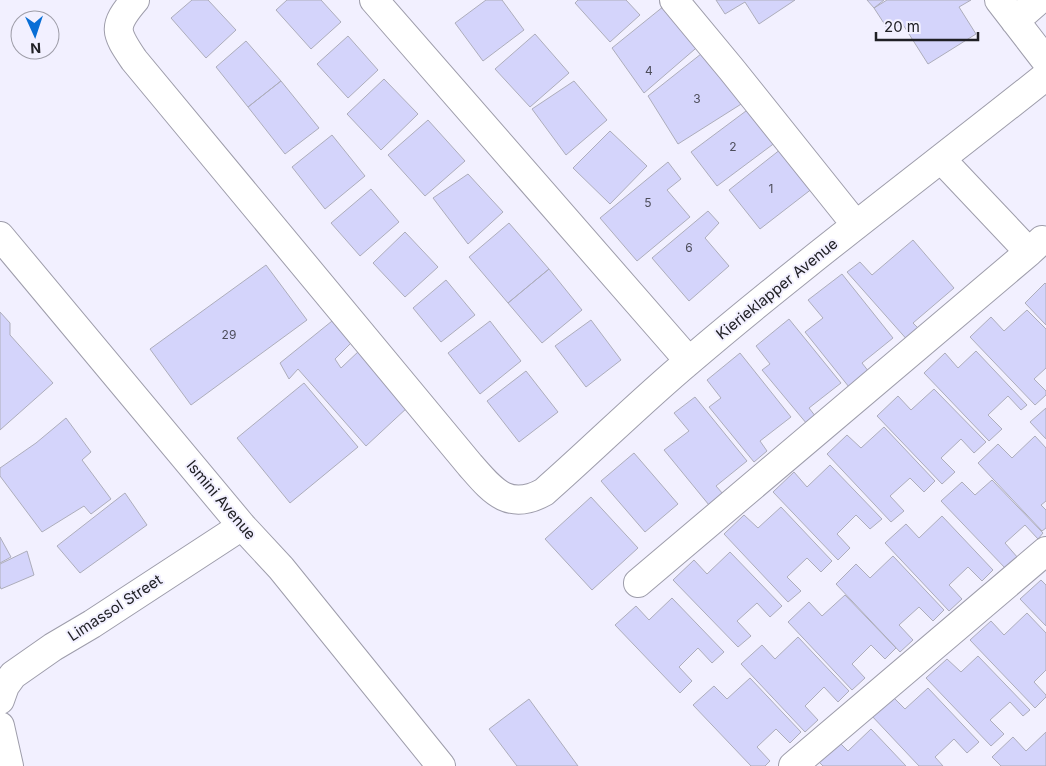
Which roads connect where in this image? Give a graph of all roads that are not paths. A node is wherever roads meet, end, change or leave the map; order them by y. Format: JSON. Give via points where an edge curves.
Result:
{"nodes":[{"id":1,"x":135,"y":0,"type":"edge"},
{"id":2,"x":374,"y":0,"type":"edge"},
{"id":3,"x":674,"y":0,"type":"edge"},
{"id":4,"x":1039,"y":0,"type":"edge"},
{"id":5,"x":1007,"y":10,"type":"edge"},
{"id":6,"x":1046,"y":61,"type":"edge"},
{"id":7,"x":1046,"y":76,"type":"edge"},
{"id":8,"x":942,"y":160,"type":"junction"},
{"id":9,"x":856,"y":225,"type":"junction"},
{"id":10,"x":0,"y":236,"type":"edge"},
{"id":11,"x":1037,"y":248,"type":"edge"},
{"id":12,"x":688,"y":361,"type":"junction"},
{"id":13,"x":242,"y":526,"type":"junction"},
{"id":14,"x":1046,"y":551,"type":"edge"},
{"id":15,"x":638,"y":583,"type":"dead end"},
{"id":16,"x":0,"y":700,"type":"edge"},
{"id":17,"x":0,"y":726,"type":"edge"},
{"id":18,"x":9,"y":766,"type":"edge"},
{"id":19,"x":441,"y":766,"type":"edge"},
{"id":20,"x":793,"y":766,"type":"edge"}],
"edges":[{"from":1,"to":12,"type":"street","name":"Kierieklapper Avenue","via":[[119,21],[118,32],[134,60],[470,465],[502,497],[528,500],[544,492]]},
{"from":2,"to":12,"type":"street"},
{"from":3,"to":9,"type":"street"},
{"from":4,"to":5,"type":"street"},
{"from":5,"to":6,"type":"street"},
{"from":7,"to":8,"type":"street","name":"Kierieklapper Avenue"},
{"from":8,"to":9,"type":"street","name":"Kierieklapper Avenue"},
{"from":8,"to":11,"type":"street"},
{"from":9,"to":12,"type":"street","name":"Kierieklapper Avenue"},
{"from":10,"to":13,"type":"street","name":"Ismini Avenue"},
{"from":11,"to":15,"type":"street"},
{"from":13,"to":16,"type":"street","name":"Limassol Street","via":[[13,675]]},
{"from":13,"to":19,"type":"street","name":"Ismini Avenue","via":[[281,568]]},
{"from":14,"to":20,"type":"street"},
{"from":17,"to":18,"type":"street"}]}
